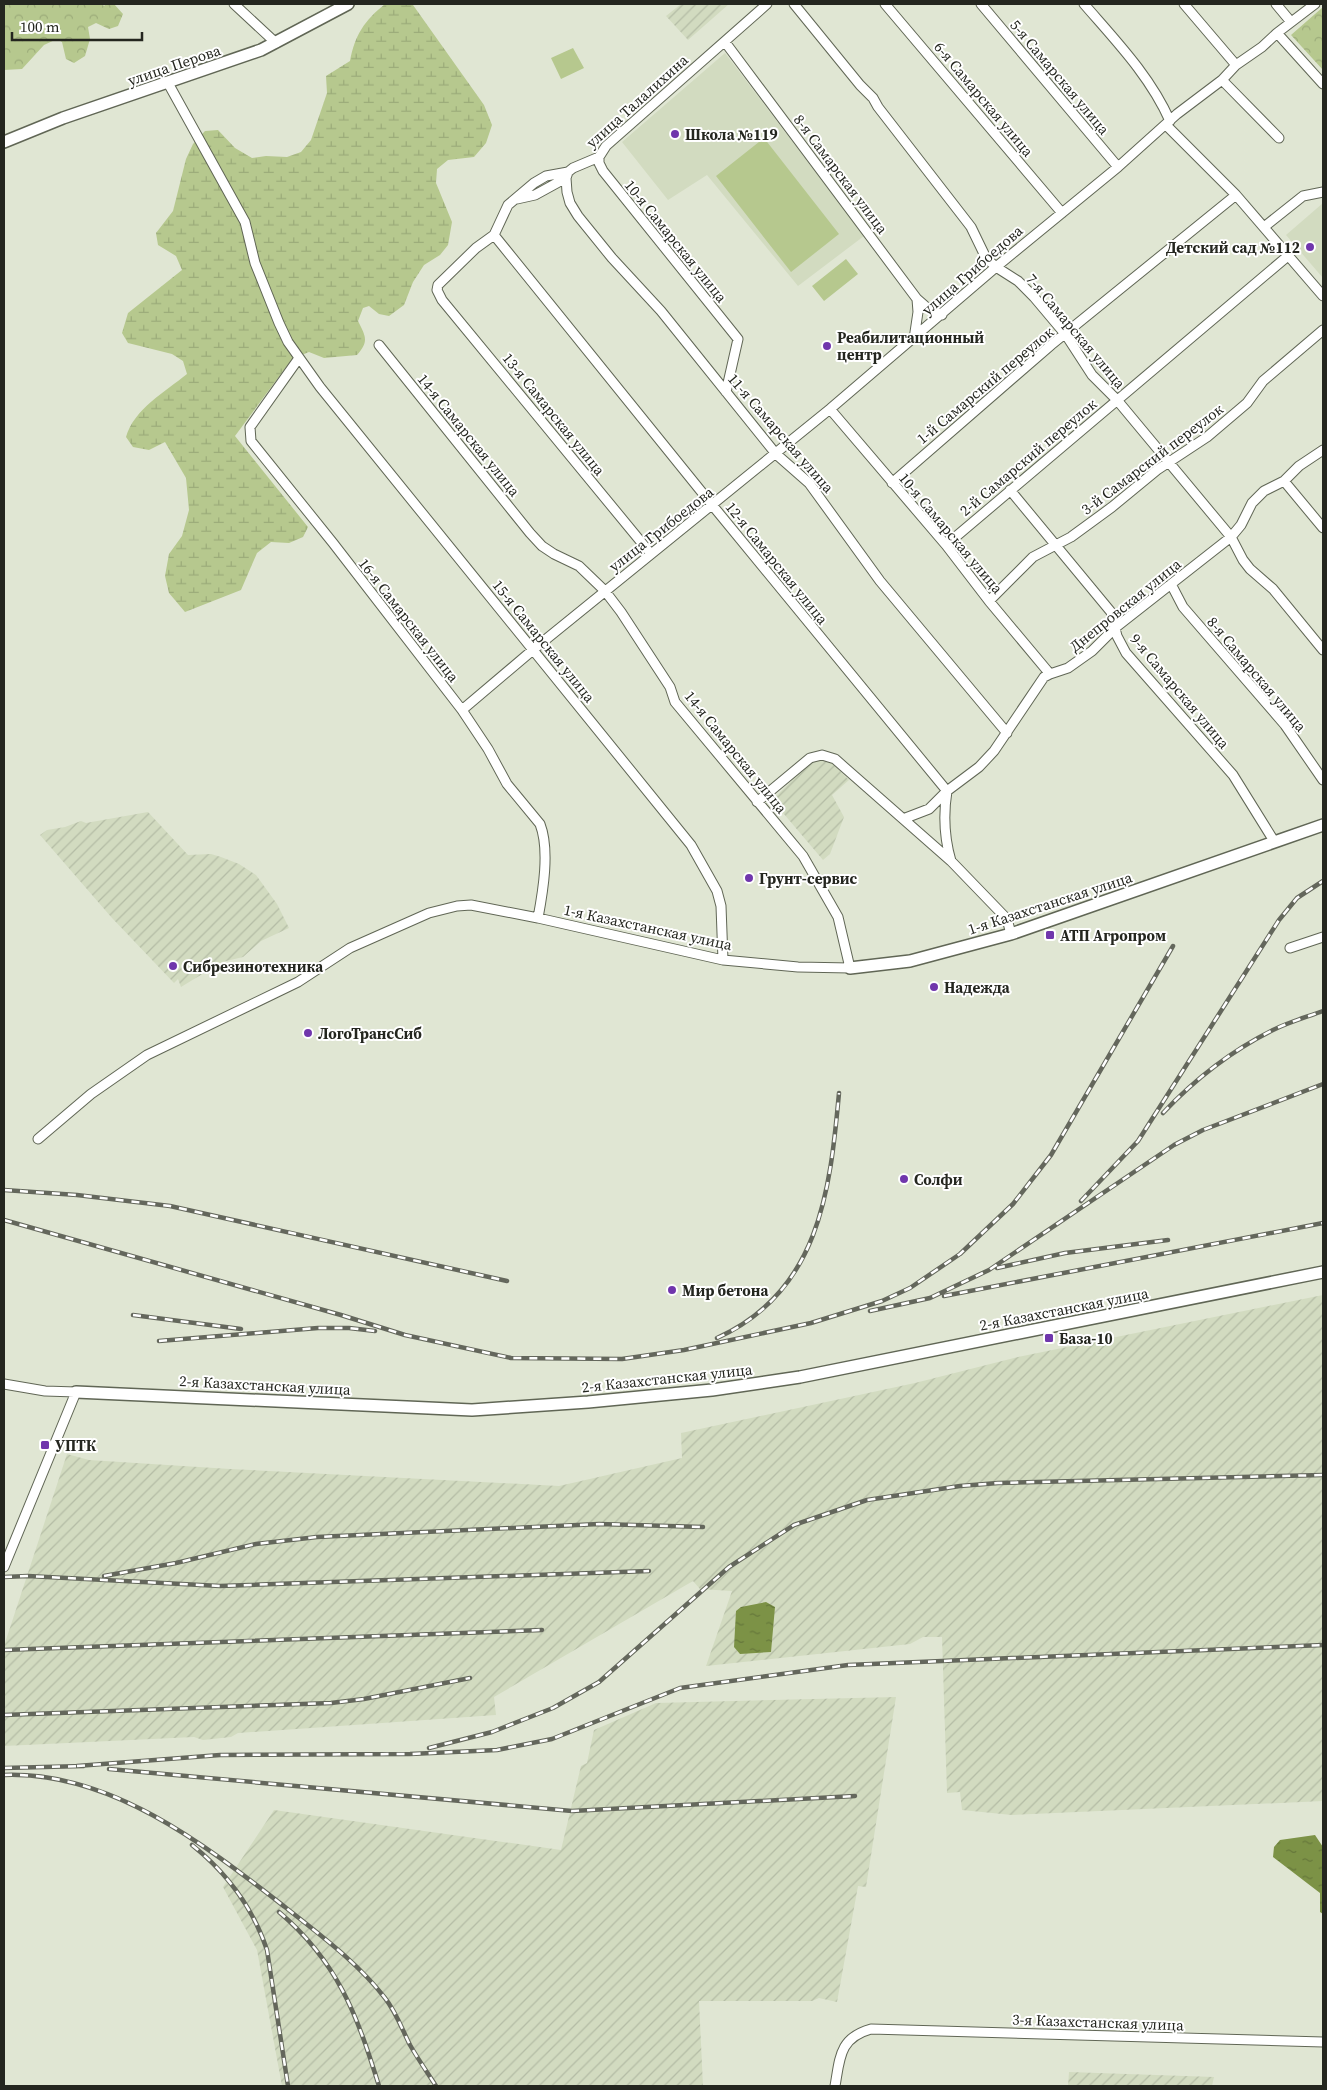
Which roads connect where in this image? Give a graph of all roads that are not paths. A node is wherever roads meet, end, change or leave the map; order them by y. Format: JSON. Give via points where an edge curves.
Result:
{"nodes":[{"id":1,"x":234,"y":4,"type":"edge"},
{"id":2,"x":348,"y":4,"type":"edge"},
{"id":3,"x":767,"y":4,"type":"edge"},
{"id":4,"x":794,"y":4,"type":"edge"},
{"id":5,"x":885,"y":4,"type":"edge"},
{"id":6,"x":982,"y":4,"type":"edge"},
{"id":7,"x":1084,"y":4,"type":"edge"},
{"id":8,"x":1184,"y":4,"type":"edge"},
{"id":9,"x":1276,"y":4,"type":"edge"},
{"id":10,"x":1314,"y":4,"type":"edge"},
{"id":11,"x":1291,"y":22,"type":"junction"},
{"id":12,"x":1277,"y":33,"type":"junction"},
{"id":13,"x":725,"y":42,"type":"junction"},
{"id":14,"x":276,"y":43,"type":"junction"},
{"id":15,"x":1236,"y":65,"type":"junction"},
{"id":16,"x":1222,"y":80,"type":"junction"},
{"id":17,"x":168,"y":83,"type":"junction"},
{"id":18,"x":1323,"y":84,"type":"edge"},
{"id":19,"x":1168,"y":123,"type":"junction"},
{"id":20,"x":1279,"y":138,"type":"dead end"},
{"id":21,"x":4,"y":142,"type":"edge"},
{"id":22,"x":599,"y":156,"type":"junction"},
{"id":23,"x":1118,"y":167,"type":"junction"},
{"id":24,"x":567,"y":175,"type":"junction"},
{"id":25,"x":1323,"y":192,"type":"edge"},
{"id":26,"x":1236,"y":195,"type":"junction"},
{"id":27,"x":1062,"y":213,"type":"junction"},
{"id":28,"x":1264,"y":227,"type":"junction"},
{"id":29,"x":494,"y":235,"type":"junction"},
{"id":30,"x":1289,"y":255,"type":"junction"},
{"id":31,"x":996,"y":267,"type":"junction"},
{"id":32,"x":437,"y":290,"type":"joint"},
{"id":33,"x":1323,"y":296,"type":"edge"},
{"id":34,"x":918,"y":298,"type":"junction"},
{"id":35,"x":942,"y":315,"type":"junction"},
{"id":36,"x":1323,"y":330,"type":"edge"},
{"id":37,"x":1066,"y":335,"type":"junction"},
{"id":38,"x":914,"y":339,"type":"junction"},
{"id":39,"x":379,"y":345,"type":"dead end"},
{"id":40,"x":299,"y":358,"type":"junction"},
{"id":41,"x":726,"y":392,"type":"junction"},
{"id":42,"x":1117,"y":400,"type":"junction"},
{"id":43,"x":830,"y":409,"type":"junction"},
{"id":44,"x":1323,"y":450,"type":"edge"},
{"id":45,"x":776,"y":454,"type":"junction"},
{"id":46,"x":1169,"y":463,"type":"junction"},
{"id":47,"x":1284,"y":482,"type":"junction"},
{"id":48,"x":892,"y":483,"type":"junction"},
{"id":49,"x":1010,"y":490,"type":"junction"},
{"id":50,"x":712,"y":506,"type":"junction"},
{"id":51,"x":1323,"y":528,"type":"edge"},
{"id":52,"x":1231,"y":537,"type":"junction"},
{"id":53,"x":1055,"y":544,"type":"junction"},
{"id":54,"x":946,"y":545,"type":"junction"},
{"id":55,"x":651,"y":554,"type":"junction"},
{"id":56,"x":1171,"y":584,"type":"junction"},
{"id":57,"x":605,"y":591,"type":"junction"},
{"id":58,"x":989,"y":601,"type":"junction"},
{"id":59,"x":1115,"y":628,"type":"junction"},
{"id":60,"x":534,"y":649,"type":"junction"},
{"id":61,"x":1323,"y":650,"type":"edge"},
{"id":62,"x":1050,"y":674,"type":"junction"},
{"id":63,"x":462,"y":710,"type":"junction"},
{"id":64,"x":1006,"y":732,"type":"junction"},
{"id":65,"x":1323,"y":780,"type":"edge"},
{"id":66,"x":947,"y":791,"type":"junction"},
{"id":67,"x":757,"y":802,"type":"junction"},
{"id":68,"x":903,"y":819,"type":"junction"},
{"id":69,"x":1323,"y":824,"type":"edge"},
{"id":70,"x":1274,"y":841,"type":"junction"},
{"id":71,"x":950,"y":861,"type":"junction"},
{"id":72,"x":538,"y":918,"type":"junction"},
{"id":73,"x":1011,"y":934,"type":"junction"},
{"id":74,"x":1323,"y":937,"type":"edge"},
{"id":75,"x":1290,"y":948,"type":"dead end"},
{"id":76,"x":723,"y":960,"type":"junction"},
{"id":77,"x":850,"y":968,"type":"junction"},
{"id":78,"x":38,"y":1139,"type":"dead end"},
{"id":79,"x":1323,"y":1272,"type":"edge"},
{"id":80,"x":4,"y":1384,"type":"edge"},
{"id":81,"x":76,"y":1392,"type":"junction"},
{"id":82,"x":4,"y":1567,"type":"edge"},
{"id":83,"x":1323,"y":2042,"type":"edge"},
{"id":84,"x":835,"y":2086,"type":"edge"}],
"edges":[{"from":1,"to":14,"type":"street"},
{"from":2,"to":14,"type":"street","name":"улица Перова"},
{"from":3,"to":13,"type":"street","name":"улица Талалихина"},
{"from":4,"to":31,"type":"street","name":"7-я Самарская улица","via":[[873,98],[971,227],[986,258]]},
{"from":5,"to":27,"type":"street","name":"6-я Самарская улица"},
{"from":6,"to":23,"type":"street","name":"5-я Самарская улица"},
{"from":7,"to":19,"type":"street","via":[[1160,98]]},
{"from":8,"to":15,"type":"street"},
{"from":9,"to":11,"type":"street"},
{"from":10,"to":11,"type":"street","name":"улица Грибоедова"},
{"from":11,"to":12,"type":"street","name":"улица Грибоедова"},
{"from":12,"to":15,"type":"street","name":"улица Грибоедова","via":[[1262,48]]},
{"from":12,"to":18,"type":"street"},
{"from":13,"to":22,"type":"street","name":"улица Талалихина","via":[[606,146]]},
{"from":13,"to":34,"type":"street","name":"8-я Самарская улица"},
{"from":14,"to":17,"type":"street","name":"улица Перова"},
{"from":15,"to":16,"type":"street","name":"улица Грибоедова"},
{"from":16,"to":19,"type":"street","name":"улица Грибоедова"},
{"from":16,"to":20,"type":"street"},
{"from":17,"to":21,"type":"street","name":"улица Перова","via":[[63,118]]},
{"from":17,"to":40,"type":"street","name":"15-я Самарская улица","via":[[245,222],[255,262],[278,323]]},
{"from":19,"to":23,"type":"street","name":"улица Грибоедова"},
{"from":19,"to":26,"type":"street"},
{"from":22,"to":24,"type":"street","name":"улица Талалихина","via":[[573,168]]},
{"from":22,"to":41,"type":"street","name":"10-я Самарская улица","via":[[603,171],[738,339]]},
{"from":23,"to":27,"type":"street","name":"улица Грибоедова"},
{"from":24,"to":29,"type":"street","name":"улица Талалихина","via":[[546,176],[534,183],[504,212]]},
{"from":24,"to":41,"type":"street","name":"11-я Самарская улица","via":[[567,192],[578,216]]},
{"from":25,"to":28,"type":"street","via":[[1303,196]]},
{"from":26,"to":28,"type":"street"},
{"from":26,"to":37,"type":"street","name":"1-й Самарский переулок"},
{"from":27,"to":31,"type":"street","name":"улица Грибоедова"},
{"from":28,"to":30,"type":"street"},
{"from":29,"to":32,"type":"street","name":"улица Талалихина","via":[[441,280]]},
{"from":29,"to":50,"type":"street","name":"12-я Самарская улица"},
{"from":30,"to":33,"type":"street"},
{"from":30,"to":42,"type":"street","name":"2-й Самарский переулок"},
{"from":31,"to":35,"type":"street","name":"улица Грибоедова"},
{"from":31,"to":37,"type":"street","name":"7-я Самарская улица","via":[[1018,281]]},
{"from":32,"to":55,"type":"street","name":"13-я Самарская улица"},
{"from":34,"to":35,"type":"street","name":"8-я Самарская улица"},
{"from":34,"to":38,"type":"street"},
{"from":35,"to":38,"type":"street","name":"улица Грибоедова"},
{"from":36,"to":46,"type":"street","name":"3-й Самарский переулок","via":[[1263,381],[1247,403],[1222,425]]},
{"from":37,"to":42,"type":"street","name":"7-я Самарская улица","via":[[1092,375]]},
{"from":37,"to":48,"type":"street","name":"1-й Самарский переулок"},
{"from":38,"to":43,"type":"street","name":"улица Грибоедова"},
{"from":39,"to":57,"type":"street","name":"14-я Самарская улица","via":[[530,533],[542,546],[579,566]]},
{"from":40,"to":60,"type":"street","name":"15-я Самарская улица"},
{"from":40,"to":63,"type":"street","name":"16-я Самарская улица","via":[[250,427],[251,441]]},
{"from":41,"to":45,"type":"street","name":"11-я Самарская улица"},
{"from":42,"to":46,"type":"street","name":"7-я Самарская улица"},
{"from":42,"to":49,"type":"street","name":"2-й Самарский переулок"},
{"from":43,"to":45,"type":"street","name":"улица Грибоедова"},
{"from":43,"to":48,"type":"street","name":"10-я Самарская улица"},
{"from":44,"to":47,"type":"street","name":"Днепровская улица","via":[[1299,466]]},
{"from":45,"to":50,"type":"street","name":"улица Грибоедова"},
{"from":45,"to":64,"type":"street","name":"11-я Самарская улица","via":[[810,483],[880,581]]},
{"from":46,"to":52,"type":"street","name":"7-я Самарская улица"},
{"from":46,"to":53,"type":"street","name":"3-й Самарский переулок","via":[[1072,537]]},
{"from":47,"to":51,"type":"street"},
{"from":47,"to":52,"type":"street","name":"Днепровская улица","via":[[1264,491],[1252,503]]},
{"from":48,"to":54,"type":"street","name":"10-я Самарская улица"},
{"from":49,"to":53,"type":"street","name":"9-я Самарская улица"},
{"from":49,"to":54,"type":"street","name":"2-й Самарский переулок"},
{"from":50,"to":55,"type":"street","name":"улица Грибоедова"},
{"from":50,"to":66,"type":"street","name":"12-я Самарская улица"},
{"from":52,"to":56,"type":"street","name":"Днепровская улица"},
{"from":52,"to":61,"type":"street","name":"7-я Самарская улица","via":[[1242,560],[1273,589]]},
{"from":53,"to":58,"type":"street","name":"3-й Самарский переулок","via":[[1033,557]]},
{"from":53,"to":59,"type":"street","name":"9-я Самарская улица","via":[[1110,612]]},
{"from":54,"to":58,"type":"street","name":"10-я Самарская улица"},
{"from":55,"to":57,"type":"street","name":"улица Грибоедова"},
{"from":56,"to":59,"type":"street","name":"Днепровская улица"},
{"from":56,"to":65,"type":"street","name":"8-я Самарская улица","via":[[1183,607],[1285,725]]},
{"from":57,"to":60,"type":"street","name":"улица Грибоедова"},
{"from":57,"to":67,"type":"street","name":"14-я Самарская улица","via":[[670,686],[675,702]]},
{"from":58,"to":62,"type":"street","name":"10-я Самарская улица"},
{"from":59,"to":62,"type":"street","name":"Днепровская улица","via":[[1075,664]]},
{"from":59,"to":70,"type":"street","name":"9-я Самарская улица","via":[[1126,653],[1233,775]]},
{"from":60,"to":63,"type":"street","name":"улица Грибоедова"},
{"from":60,"to":76,"type":"street","name":"15-я Самарская улица","via":[[691,845],[717,891],[721,906]]},
{"from":62,"to":64,"type":"street","name":"Днепровская улица","via":[[1038,684]]},
{"from":63,"to":72,"type":"street","name":"16-я Самарская улица","via":[[507,784],[543,832],[543,892]]},
{"from":64,"to":66,"type":"street","name":"Днепровская улица","via":[[979,767]]},
{"from":66,"to":68,"type":"street","name":"Днепровская улица","via":[[929,809]]},
{"from":66,"to":71,"type":"street","via":[[943,813]]},
{"from":67,"to":68,"type":"street","via":[[810,758],[822,755],[834,759]]},
{"from":67,"to":77,"type":"street","name":"14-я Самарская улица","via":[[803,856],[820,883],[838,917]]},
{"from":68,"to":71,"type":"street"},
{"from":69,"to":70,"type":"street","name":"1-я Казахстанская улица"},
{"from":70,"to":73,"type":"street","name":"1-я Казахстанская улица"},
{"from":71,"to":73,"type":"street","via":[[1007,919]]},
{"from":72,"to":76,"type":"street","name":"1-я Казахстанская улица"},
{"from":72,"to":78,"type":"street","name":"1-я Казахстанская улица","via":[[457,906],[429,914],[350,948],[298,982],[147,1055],[90,1094]]},
{"from":73,"to":77,"type":"street","name":"1-я Казахстанская улица","via":[[910,961]]},
{"from":74,"to":75,"type":"street"},
{"from":76,"to":77,"type":"street","name":"1-я Казахстанская улица","via":[[798,968]]},
{"from":79,"to":81,"type":"street","name":"2-я Казахстанская улица","via":[[800,1377],[712,1390],[588,1402],[472,1410]]},
{"from":80,"to":81,"type":"street","name":"2-я Казахстанская улица","via":[[44,1392]]},
{"from":81,"to":82,"type":"street"},
{"from":83,"to":84,"type":"street","name":"3-я Казахстанская улица","via":[[871,2029],[857,2033],[844,2046]]}]}
